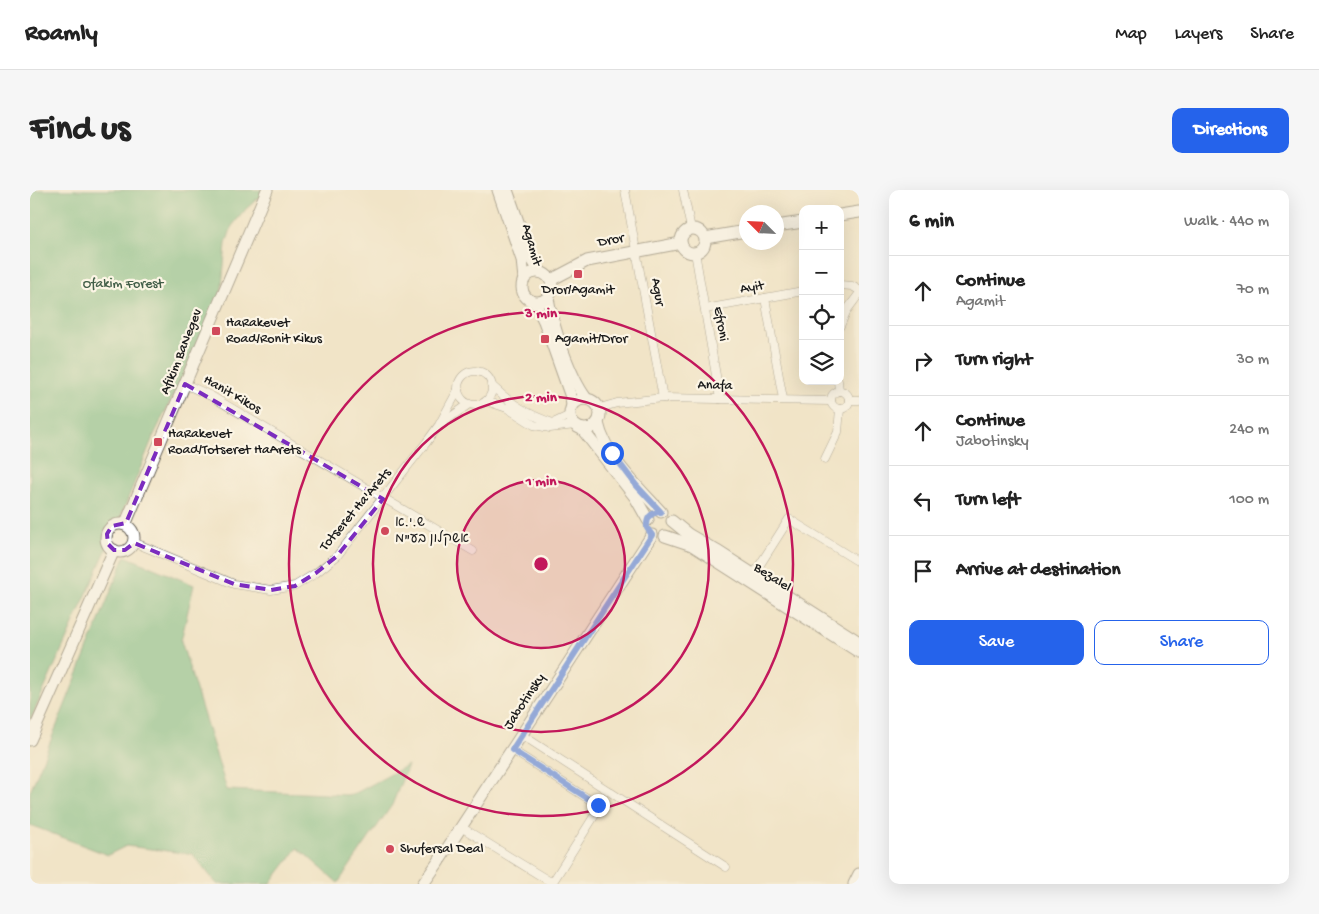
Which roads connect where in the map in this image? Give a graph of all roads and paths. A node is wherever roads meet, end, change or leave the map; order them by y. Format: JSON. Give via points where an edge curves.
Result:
{"nodes":[{"id":1,"x":267,"y":190,"type":"edge"},
{"id":2,"x":498,"y":190,"type":"edge"},
{"id":3,"x":507,"y":190,"type":"edge"},
{"id":4,"x":625,"y":190,"type":"edge"},
{"id":5,"x":683,"y":190,"type":"edge"},
{"id":6,"x":859,"y":212,"type":"edge"},
{"id":7,"x":844,"y":214,"type":"edge"},
{"id":8,"x":799,"y":223,"type":"edge"},
{"id":9,"x":784,"y":225,"type":"edge"},
{"id":10,"x":690,"y":229,"type":"junction"},
{"id":11,"x":739,"y":232,"type":"edge"},
{"id":12,"x":704,"y":238,"type":"junction"},
{"id":13,"x":681,"y":243,"type":"junction"},
{"id":14,"x":637,"y":251,"type":"junction"},
{"id":15,"x":695,"y":252,"type":"junction"},
{"id":16,"x":540,"y":272,"type":"junction"},
{"id":17,"x":524,"y":279,"type":"junction"},
{"id":18,"x":551,"y":280,"type":"junction"},
{"id":19,"x":844,"y":285,"type":"edge"},
{"id":20,"x":799,"y":292,"type":"edge"},
{"id":21,"x":859,"y":292,"type":"edge"},
{"id":22,"x":548,"y":298,"type":"junction"},
{"id":23,"x":766,"y":298,"type":"junction"},
{"id":24,"x":536,"y":303,"type":"junction"},
{"id":25,"x":705,"y":309,"type":"junction"},
{"id":26,"x":844,"y":317,"type":"edge"},
{"id":27,"x":186,"y":384,"type":"junction"},
{"id":28,"x":491,"y":385,"type":"junction"},
{"id":29,"x":838,"y":385,"type":"edge"},
{"id":30,"x":458,"y":390,"type":"junction"},
{"id":31,"x":839,"y":391,"type":"junction"},
{"id":32,"x":586,"y":398,"type":"junction"},
{"id":33,"x":663,"y":398,"type":"junction"},
{"id":34,"x":720,"y":399,"type":"junction"},
{"id":35,"x":784,"y":399,"type":"junction"},
{"id":36,"x":849,"y":400,"type":"junction"},
{"id":37,"x":859,"y":400,"type":"edge"},
{"id":38,"x":486,"y":401,"type":"junction"},
{"id":39,"x":831,"y":401,"type":"junction"},
{"id":40,"x":470,"y":404,"type":"junction"},
{"id":41,"x":600,"y":408,"type":"junction"},
{"id":42,"x":840,"y":409,"type":"junction"},
{"id":43,"x":575,"y":419,"type":"junction"},
{"id":44,"x":598,"y":423,"type":"junction"},
{"id":45,"x":439,"y":425,"type":"junction"},
{"id":46,"x":825,"y":459,"type":"dead end"},
{"id":47,"x":383,"y":499,"type":"junction"},
{"id":48,"x":661,"y":512,"type":"junction"},
{"id":49,"x":648,"y":520,"type":"junction"},
{"id":50,"x":672,"y":521,"type":"junction"},
{"id":51,"x":126,"y":525,"type":"junction"},
{"id":52,"x":652,"y":535,"type":"junction"},
{"id":53,"x":665,"y":536,"type":"junction"},
{"id":54,"x":133,"y":542,"type":"junction"},
{"id":55,"x":114,"y":550,"type":"junction"},
{"id":56,"x":473,"y":551,"type":"dead end"},
{"id":57,"x":859,"y":562,"type":"edge"},
{"id":58,"x":754,"y":574,"type":"junction"},
{"id":59,"x":859,"y":642,"type":"edge"},
{"id":60,"x":859,"y":652,"type":"edge"},
{"id":61,"x":522,"y":735,"type":"junction"},
{"id":62,"x":30,"y":740,"type":"edge"},
{"id":63,"x":512,"y":750,"type":"junction"},
{"id":64,"x":462,"y":827,"type":"junction"},
{"id":65,"x":726,"y":867,"type":"dead end"},
{"id":66,"x":859,"y":874,"type":"edge"},
{"id":67,"x":423,"y":884,"type":"edge"},
{"id":68,"x":854,"y":884,"type":"edge"}],
"edges":[{"from":1,"to":27,"type":"street","name":"Afikim BaNegev"},
{"from":2,"to":17,"type":"street","name":"Agamit","via":[[522,260]]},
{"from":3,"to":16,"type":"street","name":"Agamit","via":[[530,256]]},
{"from":4,"to":14,"type":"street","name":"Agur"},
{"from":5,"to":10,"type":"street"},
{"from":6,"to":7,"type":"street"},
{"from":8,"to":9,"type":"street"},
{"from":10,"to":12,"type":"street","via":[[701,232]]},
{"from":10,"to":13,"type":"street","via":[[684,233]]},
{"from":11,"to":12,"type":"street"},
{"from":12,"to":15,"type":"street","via":[[703,247]]},
{"from":13,"to":14,"type":"street","name":"Dror"},
{"from":13,"to":15,"type":"street","via":[[685,249]]},
{"from":14,"to":18,"type":"street","name":"Dror","via":[[587,261]]},
{"from":14,"to":33,"type":"street","name":"Agur"},
{"from":15,"to":25,"type":"street","name":"Efroni"},
{"from":16,"to":17,"type":"street","via":[[533,272]]},
{"from":16,"to":18,"type":"street"},
{"from":17,"to":24,"type":"street","via":[[523,292]]},
{"from":18,"to":22,"type":"street"},
{"from":19,"to":21,"type":"street"},
{"from":20,"to":23,"type":"street","name":"Ayit"},
{"from":21,"to":26,"type":"street"},
{"from":22,"to":24,"type":"street"},
{"from":22,"to":32,"type":"street","via":[[575,380]]},
{"from":23,"to":25,"type":"street","name":"Ayit"},
{"from":23,"to":35,"type":"street"},
{"from":24,"to":43,"type":"street","via":[[571,397]]},
{"from":25,"to":34,"type":"street","name":"Efroni"},
{"from":27,"to":47,"type":"street","name":"Hanit Kikos"},
{"from":27,"to":51,"type":"street","name":"Afikim BaNegev"},
{"from":28,"to":30,"type":"street","via":[[481,373],[471,372],[459,382]]},
{"from":28,"to":38,"type":"street"},
{"from":28,"to":43,"type":"street","via":[[509,402],[538,418],[552,422]]},
{"from":29,"to":31,"type":"street"},
{"from":30,"to":40,"type":"street","via":[[461,398]]},
{"from":30,"to":45,"type":"street","name":"Totseret Ha'Arets"},
{"from":31,"to":36,"type":"street"},
{"from":31,"to":39,"type":"street","via":[[834,393]]},
{"from":32,"to":41,"type":"street"},
{"from":32,"to":43,"type":"street","via":[[578,400]]},
{"from":33,"to":34,"type":"street","name":"Anafa"},
{"from":33,"to":41,"type":"street","name":"Anafa"},
{"from":34,"to":35,"type":"street","name":"Anafa"},
{"from":35,"to":39,"type":"street","name":"Anafa"},
{"from":36,"to":37,"type":"street"},
{"from":36,"to":42,"type":"street","via":[[847,406]]},
{"from":38,"to":40,"type":"street"},
{"from":38,"to":43,"type":"street","via":[[507,408],[534,424],[550,428]]},
{"from":39,"to":42,"type":"street"},
{"from":40,"to":45,"type":"street","name":"Totseret Ha'Arets"},
{"from":41,"to":44,"type":"street"},
{"from":42,"to":46,"type":"street","via":[[838,432]]},
{"from":43,"to":44,"type":"street","via":[[589,429]]},
{"from":43,"to":49,"type":"street","via":[[635,497]]},
{"from":44,"to":48,"type":"street","via":[[603,440],[612,453]]},
{"from":45,"to":47,"type":"street","name":"Totseret Ha'Arets"},
{"from":47,"to":54,"type":"street","name":"Totseret Ha'Arets","via":[[337,556],[295,586],[271,590],[234,584]]},
{"from":47,"to":56,"type":"street","name":"Hanit Kikos"},
{"from":48,"to":49,"type":"street","via":[[652,514]]},
{"from":48,"to":50,"type":"street","via":[[668,514]]},
{"from":49,"to":52,"type":"street","via":[[647,528]]},
{"from":50,"to":53,"type":"street","via":[[671,531]]},
{"from":50,"to":58,"type":"street","name":"Bezalel"},
{"from":51,"to":54,"type":"street","via":[[132,530]]},
{"from":51,"to":55,"type":"street","via":[[112,526],[106,534],[108,544]]},
{"from":52,"to":53,"type":"street"},
{"from":52,"to":61,"type":"street","name":"Jabotinsky"},
{"from":53,"to":60,"type":"street","name":"Bezalel","via":[[692,545]]},
{"from":54,"to":55,"type":"street","via":[[125,550]]},
{"from":55,"to":62,"type":"street"},
{"from":57,"to":58,"type":"street","via":[[789,519]]},
{"from":58,"to":59,"type":"street","name":"Bezalel"},
{"from":61,"to":63,"type":"street","name":"Jabotinsky"},
{"from":61,"to":65,"type":"street"},
{"from":63,"to":64,"type":"street","name":"Jabotinsky"},
{"from":63,"to":64,"type":"street","via":[[598,805],[598,810],[554,880],[549,881]]},
{"from":64,"to":67,"type":"street","name":"Jabotinsky"},
{"from":66,"to":68,"type":"street"}]}
